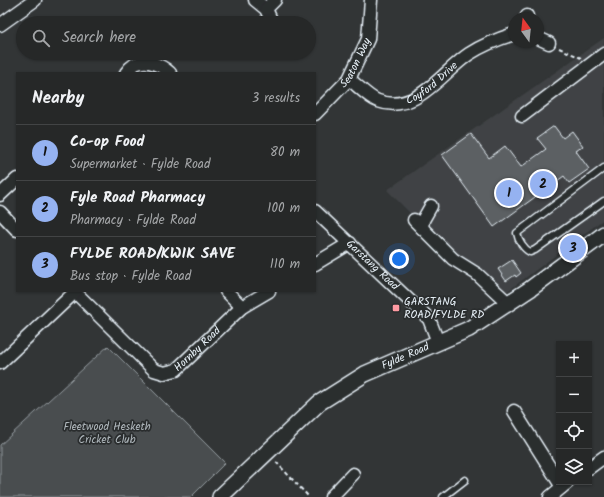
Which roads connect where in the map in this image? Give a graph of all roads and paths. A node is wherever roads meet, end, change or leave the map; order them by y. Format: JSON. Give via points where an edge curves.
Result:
{"nodes":[{"id":1,"x":35,"y":0,"type":"edge"},
{"id":2,"x":255,"y":0,"type":"edge"},
{"id":3,"x":275,"y":0,"type":"edge"},
{"id":4,"x":371,"y":0,"type":"edge"},
{"id":5,"x":266,"y":9,"type":"junction"},
{"id":6,"x":269,"y":16,"type":"edge"},
{"id":7,"x":0,"y":25,"type":"edge"},
{"id":8,"x":508,"y":36,"type":"edge"},
{"id":9,"x":544,"y":41,"type":"edge"},
{"id":10,"x":604,"y":54,"type":"edge"},
{"id":11,"x":592,"y":63,"type":"junction"},
{"id":12,"x":127,"y":72,"type":"edge"},
{"id":13,"x":169,"y":72,"type":"edge"},
{"id":14,"x":349,"y":79,"type":"junction"},
{"id":15,"x":316,"y":113,"type":"edge"},
{"id":16,"x":522,"y":116,"type":"dead end"},
{"id":17,"x":604,"y":168,"type":"edge"},
{"id":18,"x":16,"y":180,"type":"edge"},
{"id":19,"x":0,"y":195,"type":"edge"},
{"id":20,"x":604,"y":201,"type":"edge"},
{"id":21,"x":431,"y":206,"type":"dead end"},
{"id":22,"x":0,"y":212,"type":"edge"},
{"id":23,"x":316,"y":212,"type":"edge"},
{"id":24,"x":16,"y":229,"type":"edge"},
{"id":25,"x":604,"y":234,"type":"edge"},
{"id":26,"x":350,"y":243,"type":"junction"},
{"id":27,"x":316,"y":263,"type":"edge"},
{"id":28,"x":75,"y":292,"type":"edge"},
{"id":29,"x":227,"y":292,"type":"edge"},
{"id":30,"x":267,"y":292,"type":"edge"},
{"id":31,"x":508,"y":303,"type":"junction"},
{"id":32,"x":242,"y":307,"type":"junction"},
{"id":33,"x":438,"y":342,"type":"junction"},
{"id":34,"x":0,"y":363,"type":"edge"},
{"id":35,"x":514,"y":410,"type":"dead end"},
{"id":36,"x":267,"y":452,"type":"junction"},
{"id":37,"x":604,"y":457,"type":"edge"},
{"id":38,"x":592,"y":466,"type":"edge"},
{"id":39,"x":556,"y":471,"type":"edge"},
{"id":40,"x":353,"y":474,"type":"dead end"},
{"id":41,"x":464,"y":480,"type":"dead end"},
{"id":42,"x":564,"y":485,"type":"edge"},
{"id":43,"x":220,"y":497,"type":"edge"},
{"id":44,"x":309,"y":497,"type":"edge"},
{"id":45,"x":331,"y":497,"type":"edge"},
{"id":46,"x":443,"y":497,"type":"edge"},
{"id":47,"x":550,"y":497,"type":"edge"}],
"edges":[{"from":1,"to":7,"type":"street"},
{"from":2,"to":5,"type":"street"},
{"from":3,"to":5,"type":"street"},
{"from":4,"to":14,"type":"street","name":"Seaton Way","via":[[368,39]]},
{"from":5,"to":6,"type":"street"},
{"from":8,"to":14,"type":"street","name":"Coyford Drive","via":[[468,54],[438,81],[410,101],[399,105],[377,101]]},
{"from":9,"to":11,"type":"path"},
{"from":10,"to":11,"type":"street"},
{"from":11,"to":16,"type":"street"},
{"from":12,"to":13,"type":"street","via":[[134,64],[144,62],[154,63]]},
{"from":14,"to":15,"type":"street","name":"Seaton Way"},
{"from":17,"to":20,"type":"lane","via":[[517,233],[518,238],[527,250],[535,250]]},
{"from":18,"to":19,"type":"street"},
{"from":21,"to":31,"type":"street","via":[[418,224],[452,259],[477,274]]},
{"from":22,"to":24,"type":"street"},
{"from":23,"to":26,"type":"street","name":"Garstang Road"},
{"from":25,"to":31,"type":"street","name":"Fylde Road"},
{"from":26,"to":27,"type":"street"},
{"from":26,"to":33,"type":"street","name":"Garstang Road","via":[[430,319]]},
{"from":28,"to":32,"type":"street","name":"Hornby Road","via":[[154,370],[164,374],[176,370]]},
{"from":28,"to":34,"type":"street"},
{"from":29,"to":32,"type":"street"},
{"from":30,"to":32,"type":"street","name":"Hornby Road"},
{"from":31,"to":33,"type":"street","name":"Fylde Road","via":[[469,329]]},
{"from":33,"to":36,"type":"street","name":"Fylde Road","via":[[364,374],[319,403]]},
{"from":35,"to":39,"type":"street"},
{"from":36,"to":43,"type":"street","name":"Fylde Road"},
{"from":36,"to":44,"type":"path"},
{"from":37,"to":38,"type":"street"},
{"from":40,"to":45,"type":"street"},
{"from":41,"to":46,"type":"lane"},
{"from":42,"to":47,"type":"street"}]}
